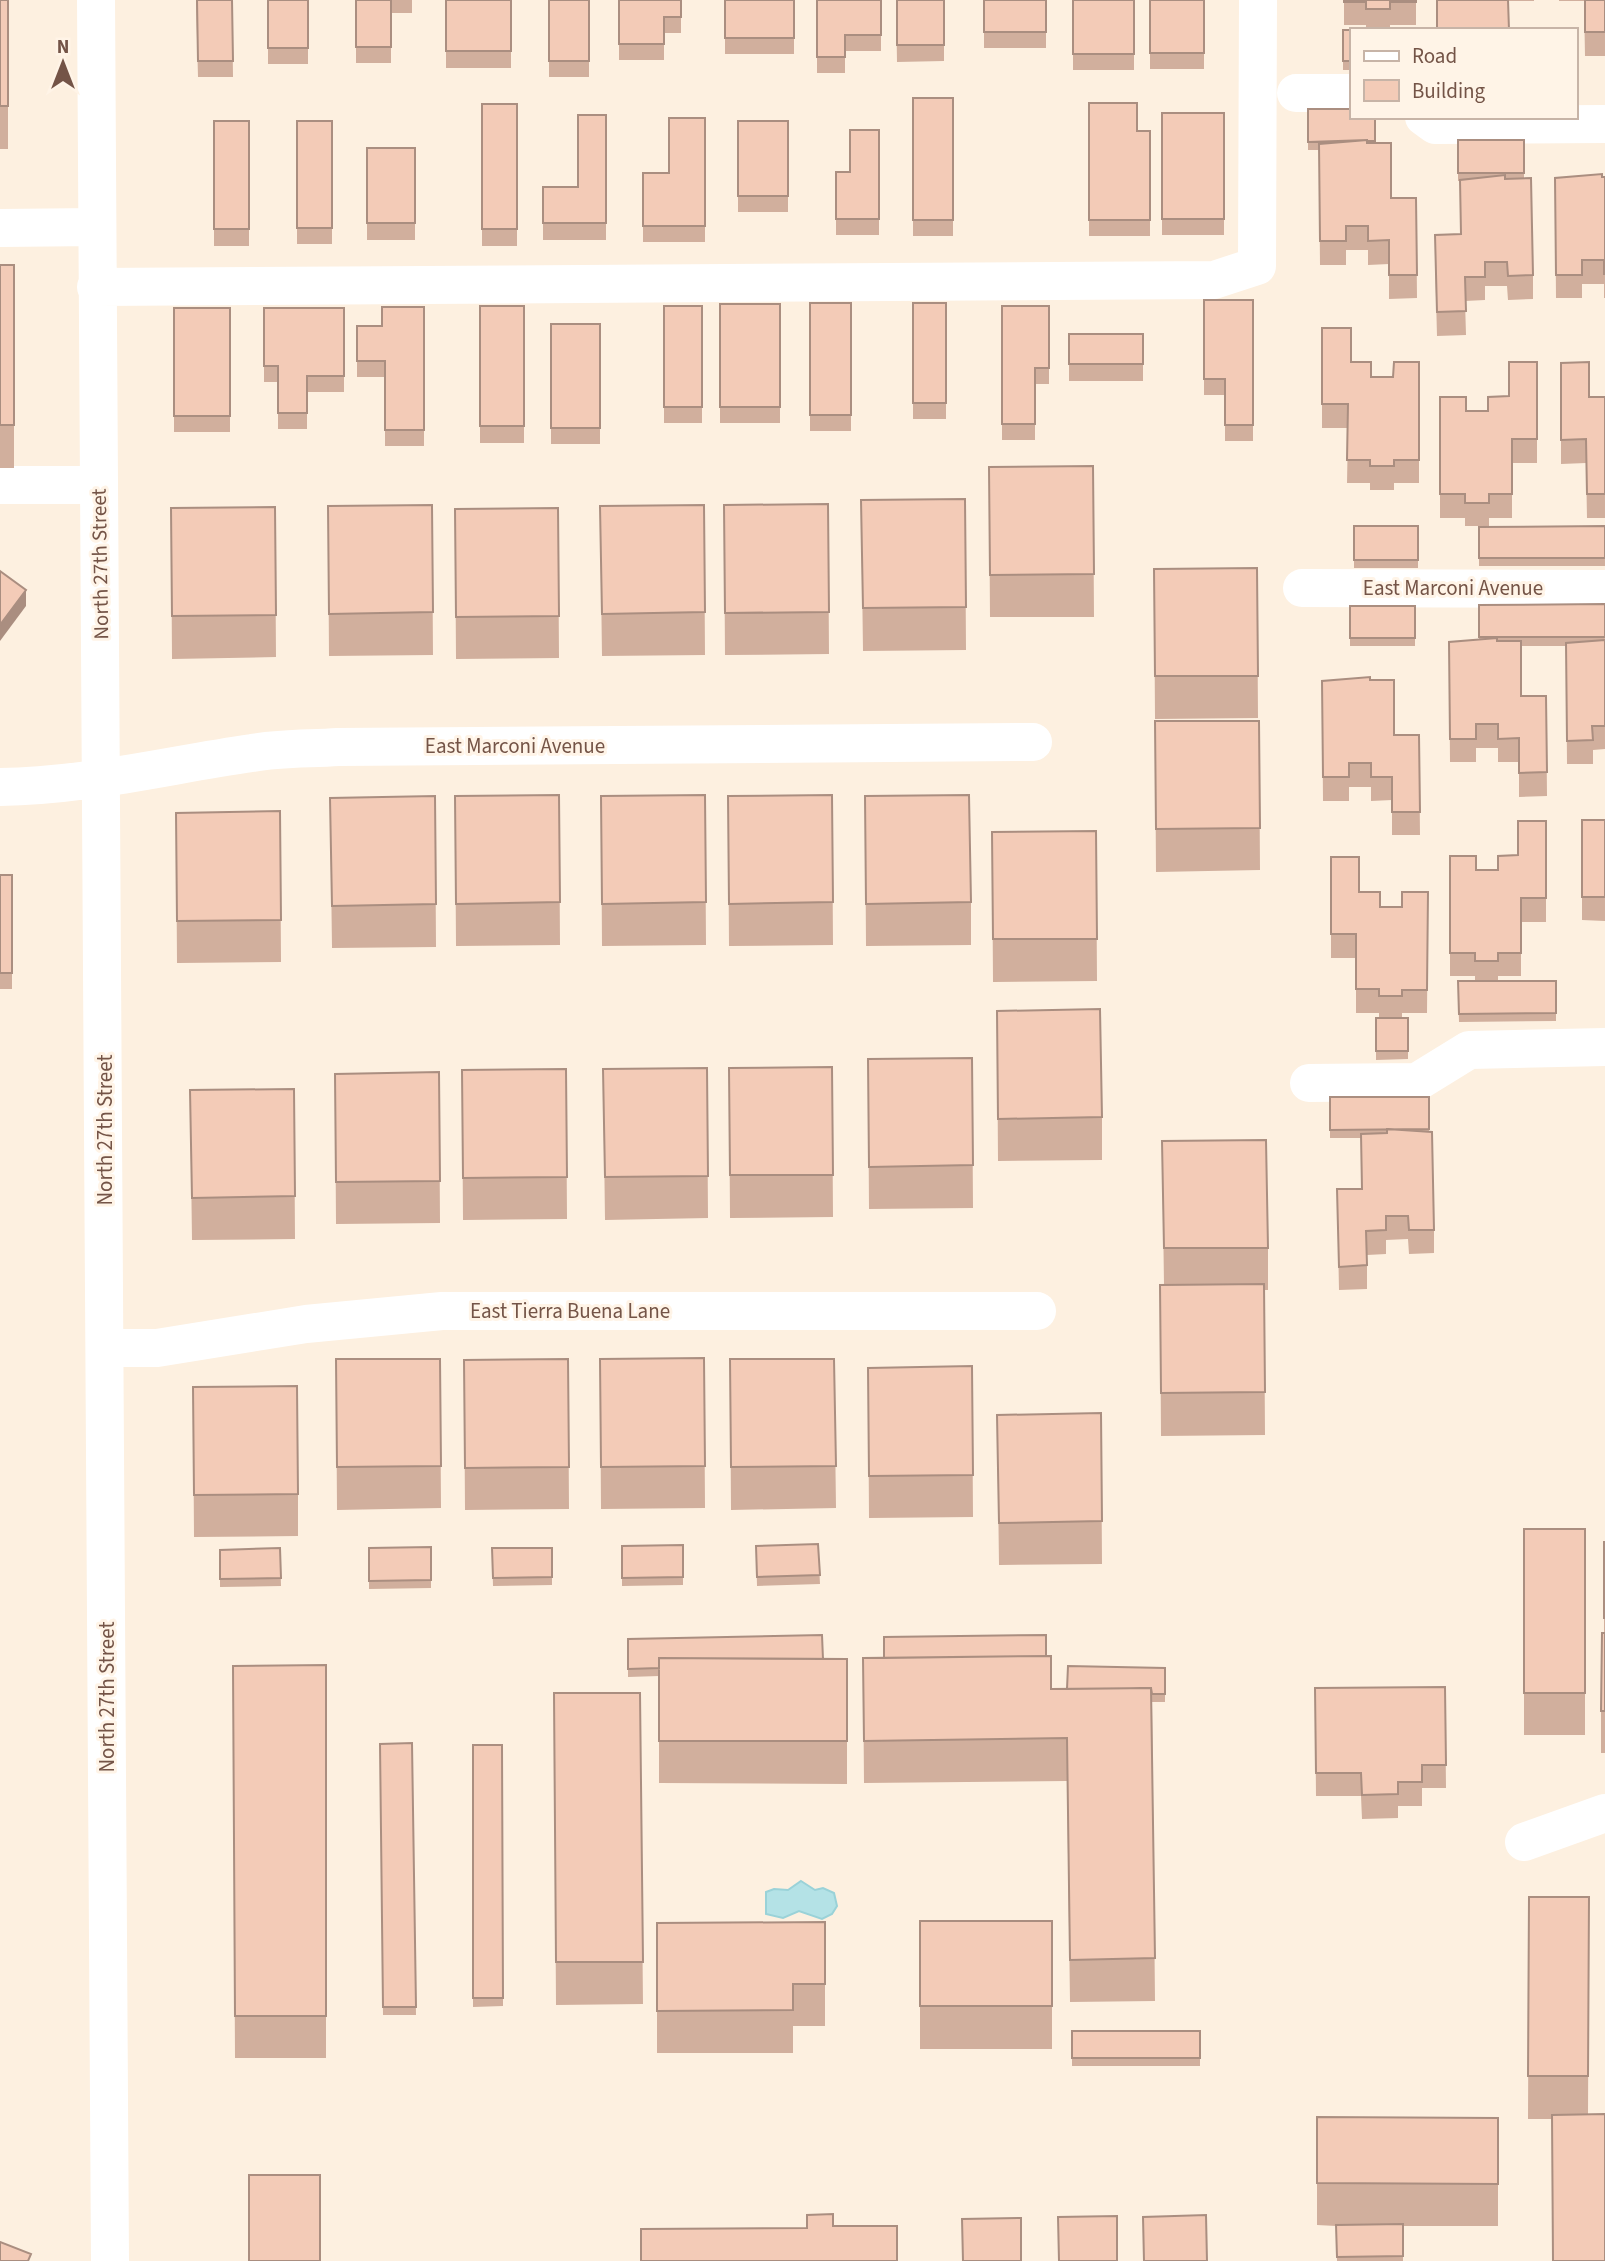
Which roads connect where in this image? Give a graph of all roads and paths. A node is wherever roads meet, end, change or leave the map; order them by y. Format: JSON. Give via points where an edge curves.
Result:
{"nodes":[{"id":1,"x":96,"y":0,"type":"edge"},
{"id":2,"x":1258,"y":0,"type":"edge"},
{"id":3,"x":1296,"y":93,"type":"dead end"},
{"id":4,"x":1350,"y":93,"type":"edge"},
{"id":5,"x":1427,"y":119,"type":"edge"},
{"id":6,"x":1605,"y":124,"type":"edge"},
{"id":7,"x":96,"y":227,"type":"junction"},
{"id":8,"x":0,"y":228,"type":"edge"},
{"id":9,"x":96,"y":287,"type":"junction"},
{"id":10,"x":0,"y":485,"type":"edge"},
{"id":11,"x":99,"y":485,"type":"junction"},
{"id":12,"x":1302,"y":588,"type":"dead end"},
{"id":13,"x":1605,"y":589,"type":"edge"},
{"id":14,"x":1034,"y":743,"type":"dead end"},
{"id":15,"x":103,"y":778,"type":"junction"},
{"id":16,"x":0,"y":787,"type":"edge"},
{"id":17,"x":1605,"y":1047,"type":"edge"},
{"id":18,"x":1309,"y":1083,"type":"dead end"},
{"id":19,"x":1037,"y":1311,"type":"dead end"},
{"id":20,"x":106,"y":1348,"type":"junction"},
{"id":21,"x":1605,"y":1813,"type":"edge"},
{"id":22,"x":1524,"y":1842,"type":"dead end"},
{"id":23,"x":110,"y":2261,"type":"edge"}],
"edges":[{"from":1,"to":7,"type":"street","name":"North 27th Street"},
{"from":2,"to":9,"type":"street","via":[[1257,266],[1214,280]]},
{"from":3,"to":4,"type":"street"},
{"from":5,"to":6,"type":"street","via":[[1435,125]]},
{"from":7,"to":8,"type":"street"},
{"from":7,"to":9,"type":"street","name":"North 27th Street"},
{"from":9,"to":11,"type":"street","name":"North 27th Street"},
{"from":10,"to":11,"type":"street"},
{"from":11,"to":15,"type":"street","name":"North 27th Street"},
{"from":12,"to":13,"type":"street","name":"East Marconi Avenue"},
{"from":14,"to":15,"type":"street","name":"East Marconi Avenue","via":[[338,747],[254,752]]},
{"from":15,"to":16,"type":"street","name":"East Marconi Avenue"},
{"from":15,"to":20,"type":"street","name":"North 27th Street"},
{"from":17,"to":18,"type":"street","via":[[1469,1050],[1417,1082]]},
{"from":19,"to":20,"type":"street","name":"East Tierra Buena Lane","via":[[442,1311],[306,1324],[157,1348]]},
{"from":20,"to":23,"type":"street","name":"North 27th Street"},
{"from":21,"to":22,"type":"street"}]}
